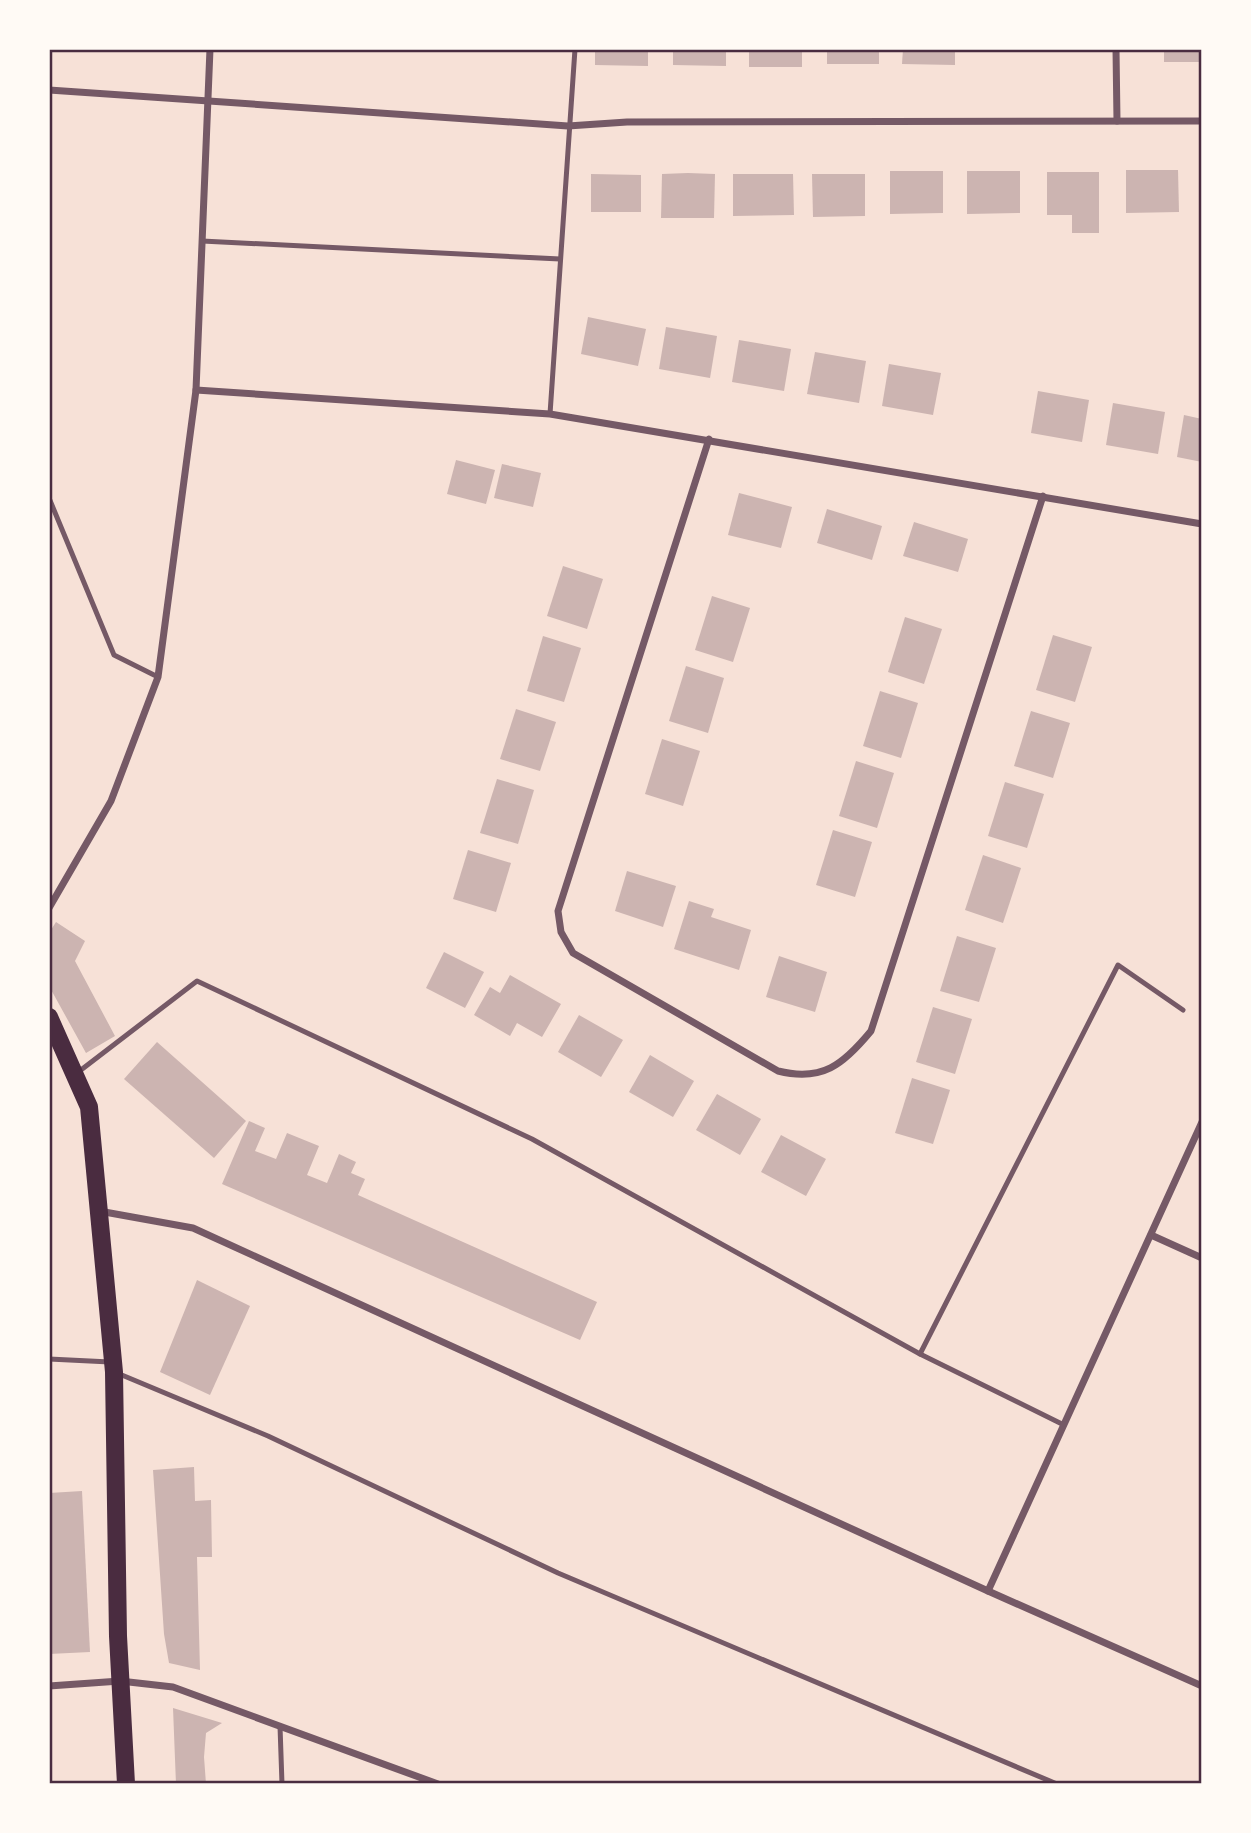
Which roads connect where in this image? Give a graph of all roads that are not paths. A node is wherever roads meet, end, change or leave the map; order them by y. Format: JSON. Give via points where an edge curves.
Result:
{"nodes":[{"id":1,"x":210,"y":49,"type":"edge"},
{"id":2,"x":575,"y":49,"type":"edge"},
{"id":3,"x":1116,"y":49,"type":"edge"},
{"id":4,"x":49,"y":90,"type":"edge"},
{"id":5,"x":206,"y":102,"type":"junction"},
{"id":6,"x":1117,"y":121,"type":"junction"},
{"id":7,"x":1202,"y":121,"type":"edge"},
{"id":8,"x":568,"y":127,"type":"junction"},
{"id":9,"x":202,"y":242,"type":"junction"},
{"id":10,"x":560,"y":259,"type":"junction"},
{"id":11,"x":197,"y":390,"type":"junction"},
{"id":12,"x":550,"y":414,"type":"junction"},
{"id":13,"x":709,"y":439,"type":"junction"},
{"id":14,"x":1043,"y":496,"type":"junction"},
{"id":15,"x":49,"y":498,"type":"edge"},
{"id":16,"x":1202,"y":524,"type":"edge"},
{"id":17,"x":158,"y":677,"type":"junction"},
{"id":18,"x":49,"y":908,"type":"edge"},
{"id":19,"x":1183,"y":1010,"type":"dead end"},
{"id":20,"x":49,"y":1017,"type":"edge"},
{"id":21,"x":73,"y":1075,"type":"junction"},
{"id":22,"x":1202,"y":1122,"type":"edge"},
{"id":23,"x":99,"y":1211,"type":"junction"},
{"id":24,"x":1151,"y":1235,"type":"junction"},
{"id":25,"x":1202,"y":1258,"type":"edge"},
{"id":26,"x":920,"y":1354,"type":"junction"},
{"id":27,"x":49,"y":1359,"type":"edge"},
{"id":28,"x":114,"y":1367,"type":"junction"},
{"id":29,"x":1064,"y":1425,"type":"junction"},
{"id":30,"x":988,"y":1591,"type":"junction"},
{"id":31,"x":120,"y":1681,"type":"junction"},
{"id":32,"x":49,"y":1686,"type":"edge"},
{"id":33,"x":1202,"y":1686,"type":"edge"},
{"id":34,"x":280,"y":1726,"type":"junction"},
{"id":35,"x":434,"y":1783,"type":"edge"},
{"id":36,"x":126,"y":1784,"type":"edge"},
{"id":37,"x":282,"y":1784,"type":"edge"},
{"id":38,"x":1057,"y":1784,"type":"edge"}],
"edges":[{"from":1,"to":5,"type":"street"},
{"from":2,"to":8,"type":"lane"},
{"from":3,"to":6,"type":"street"},
{"from":4,"to":5,"type":"street"},
{"from":5,"to":8,"type":"street"},
{"from":5,"to":9,"type":"street"},
{"from":6,"to":7,"type":"street"},
{"from":6,"to":8,"type":"street","via":[[627,122]]},
{"from":8,"to":10,"type":"lane"},
{"from":9,"to":10,"type":"lane"},
{"from":9,"to":11,"type":"street"},
{"from":10,"to":12,"type":"lane"},
{"from":11,"to":12,"type":"street"},
{"from":11,"to":17,"type":"street"},
{"from":12,"to":13,"type":"street"},
{"from":13,"to":14,"type":"street"},
{"from":13,"to":14,"type":"street","via":[[558,911],[561,932],[573,953],[778,1071],[803,1077],[830,1068],[854,1052],[871,1031]]},
{"from":14,"to":16,"type":"street"},
{"from":15,"to":17,"type":"lane","via":[[114,655]]},
{"from":17,"to":18,"type":"street","via":[[110,801]]},
{"from":19,"to":26,"type":"lane","via":[[1118,965]]},
{"from":20,"to":21,"type":"main road"},
{"from":21,"to":23,"type":"main road","via":[[89,1107]]},
{"from":21,"to":26,"type":"lane","via":[[197,981],[532,1139]]},
{"from":22,"to":24,"type":"street"},
{"from":23,"to":28,"type":"main road"},
{"from":23,"to":30,"type":"street","via":[[193,1228]]},
{"from":24,"to":25,"type":"street"},
{"from":24,"to":29,"type":"street"},
{"from":26,"to":29,"type":"lane"},
{"from":27,"to":28,"type":"lane"},
{"from":28,"to":31,"type":"main road"},
{"from":28,"to":38,"type":"lane","via":[[558,1573]]},
{"from":29,"to":30,"type":"street"},
{"from":30,"to":33,"type":"street"},
{"from":31,"to":32,"type":"street"},
{"from":31,"to":34,"type":"street","via":[[173,1687]]},
{"from":31,"to":36,"type":"main road"},
{"from":34,"to":35,"type":"street"},
{"from":34,"to":37,"type":"lane"}]}
